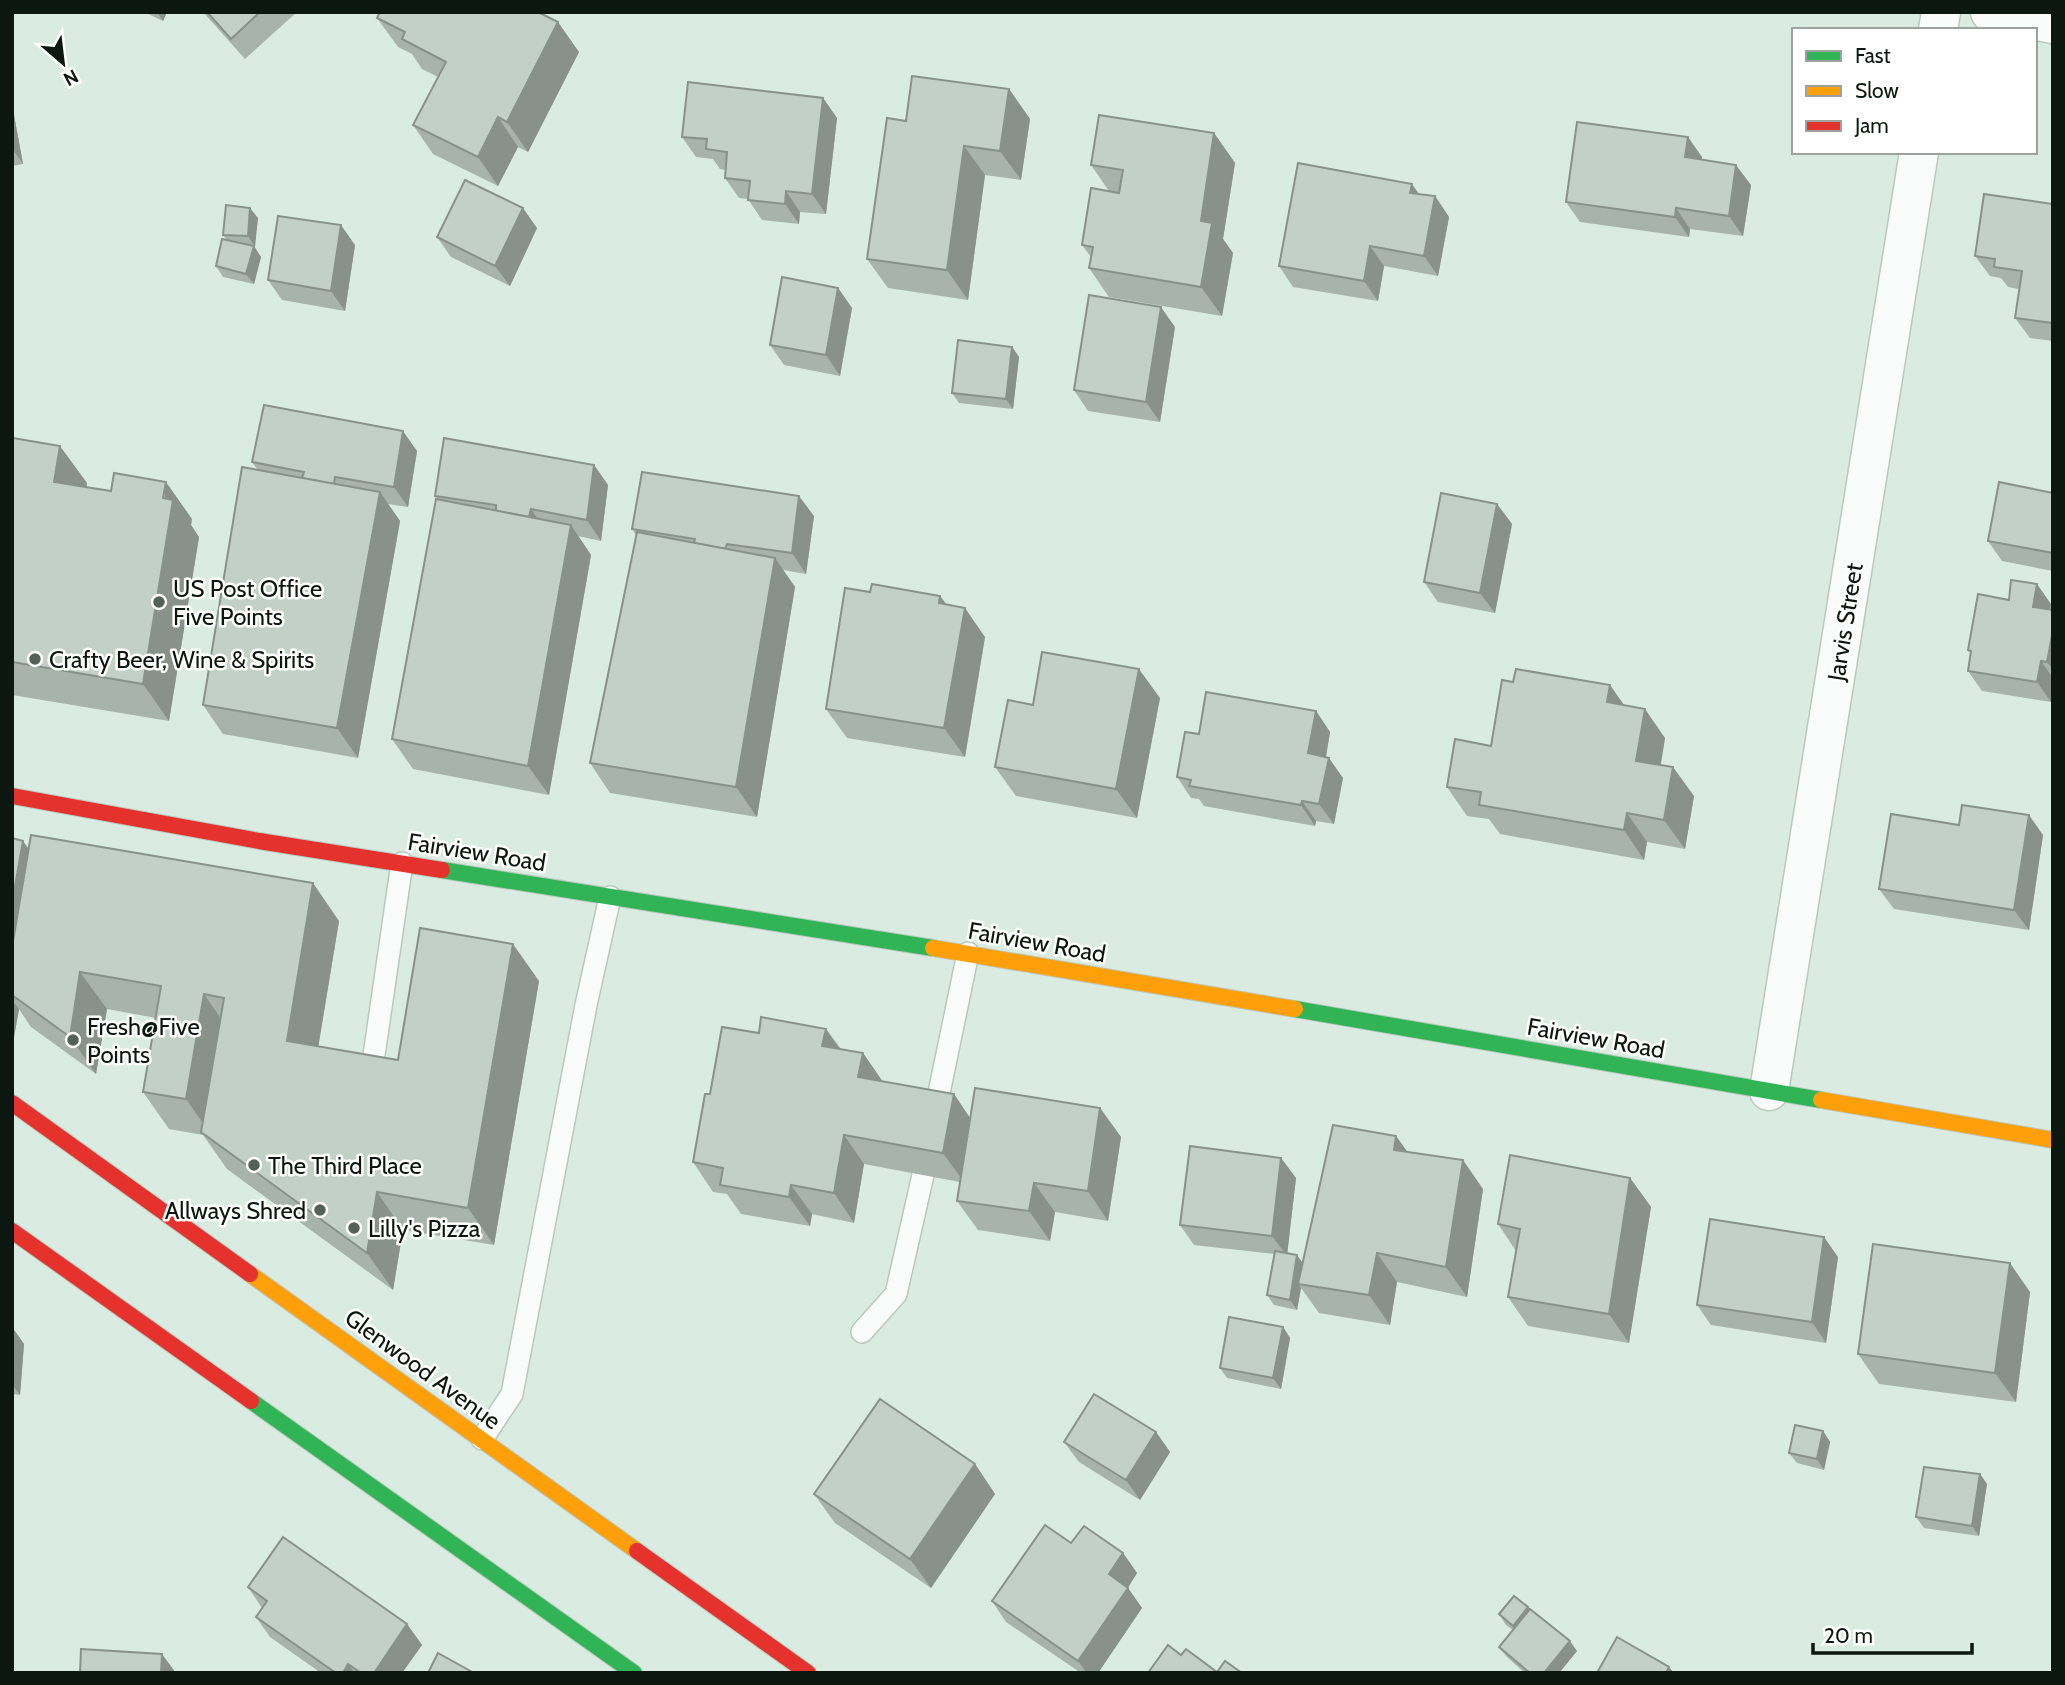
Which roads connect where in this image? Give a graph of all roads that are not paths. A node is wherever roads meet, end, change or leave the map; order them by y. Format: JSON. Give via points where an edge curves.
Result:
{"nodes":[{"id":1,"x":1990,"y":12,"type":"edge"},
{"id":2,"x":2053,"y":24,"type":"edge"},
{"id":3,"x":1919,"y":154,"type":"edge"},
{"id":4,"x":12,"y":796,"type":"edge"},
{"id":5,"x":402,"y":863,"type":"junction"},
{"id":6,"x":610,"y":897,"type":"junction"},
{"id":7,"x":968,"y":953,"type":"junction"},
{"id":8,"x":373,"y":1062,"type":"edge"},
{"id":9,"x":1769,"y":1091,"type":"junction"},
{"id":10,"x":12,"y":1103,"type":"edge"},
{"id":11,"x":934,"y":1117,"type":"edge"},
{"id":12,"x":2053,"y":1140,"type":"edge"},
{"id":13,"x":923,"y":1175,"type":"edge"},
{"id":14,"x":12,"y":1231,"type":"edge"},
{"id":15,"x":862,"y":1332,"type":"dead end"},
{"id":16,"x":482,"y":1439,"type":"junction"},
{"id":17,"x":635,"y":1673,"type":"edge"},
{"id":18,"x":808,"y":1673,"type":"edge"}],
"edges":[{"from":1,"to":2,"type":"street"},
{"from":3,"to":9,"type":"street","name":"Jarvis Street"},
{"from":4,"to":5,"type":"street","name":"Fairview Road"},
{"from":5,"to":6,"type":"street","name":"Fairview Road"},
{"from":5,"to":8,"type":"lane"},
{"from":6,"to":7,"type":"street","name":"Fairview Road"},
{"from":6,"to":16,"type":"lane","via":[[512,1394]]},
{"from":7,"to":9,"type":"street","name":"Fairview Road"},
{"from":7,"to":11,"type":"lane"},
{"from":9,"to":12,"type":"street","name":"Fairview Road"},
{"from":10,"to":16,"type":"street","name":"Glenwood Avenue"},
{"from":13,"to":15,"type":"lane","via":[[897,1294]]},
{"from":14,"to":17,"type":"street"},
{"from":16,"to":18,"type":"street","name":"Glenwood Avenue"}]}
